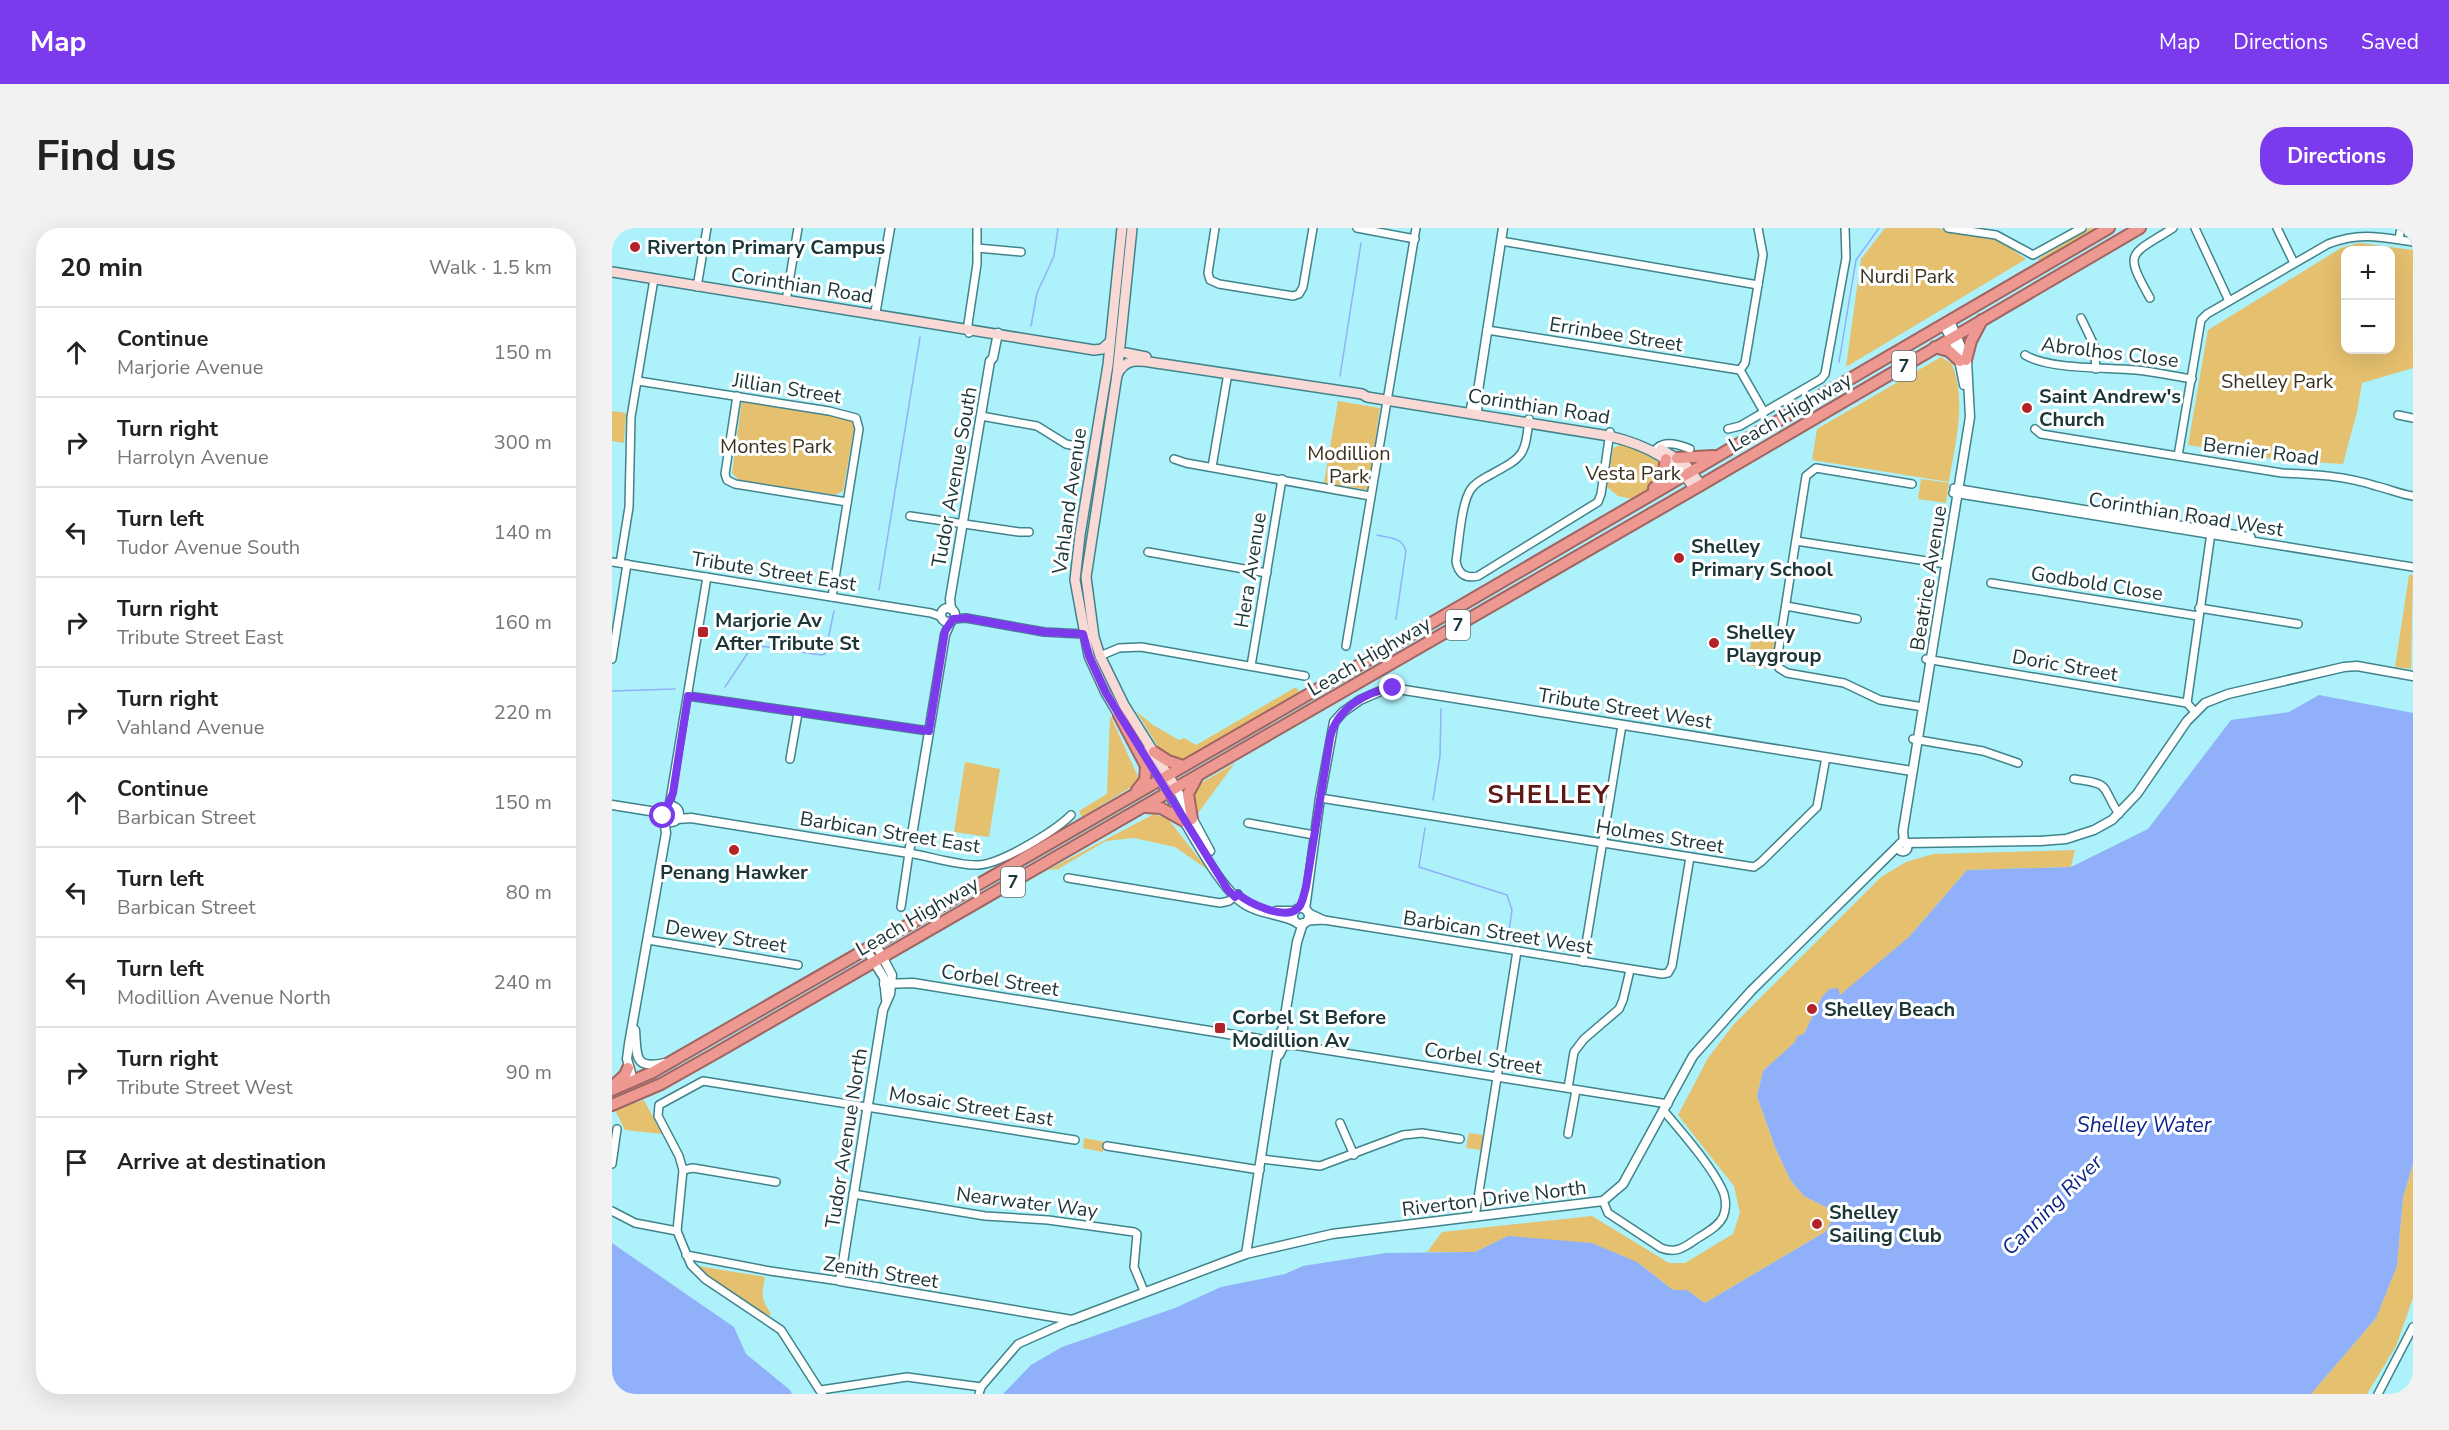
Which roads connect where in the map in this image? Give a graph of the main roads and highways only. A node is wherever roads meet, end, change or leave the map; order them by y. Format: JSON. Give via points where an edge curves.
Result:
{"nodes":[{"id":1,"x":1122,"y":228,"type":"edge"},
{"id":2,"x":1132,"y":228,"type":"edge"},
{"id":3,"x":2109,"y":228,"type":"edge"},
{"id":4,"x":2140,"y":228,"type":"edge"},
{"id":5,"x":612,"y":272,"type":"edge"},
{"id":6,"x":1982,"y":320,"type":"junction"},
{"id":7,"x":995,"y":335,"type":"junction"},
{"id":8,"x":1110,"y":342,"type":"junction"},
{"id":9,"x":1935,"y":347,"type":"junction"},
{"id":10,"x":1110,"y":355,"type":"junction"},
{"id":11,"x":1108,"y":368,"type":"junction"},
{"id":12,"x":1228,"y":373,"type":"junction"},
{"id":13,"x":1117,"y":375,"type":"junction"},
{"id":14,"x":1112,"y":405,"type":"junction"},
{"id":15,"x":1609,"y":434,"type":"junction"},
{"id":16,"x":1094,"y":447,"type":"junction"},
{"id":17,"x":1717,"y":456,"type":"junction"},
{"id":18,"x":1672,"y":458,"type":"junction"},
{"id":19,"x":1688,"y":473,"type":"junction"},
{"id":20,"x":1697,"y":486,"type":"junction"},
{"id":21,"x":1639,"y":502,"type":"junction"},
{"id":22,"x":1119,"y":715,"type":"junction"},
{"id":23,"x":1154,"y":752,"type":"junction"},
{"id":24,"x":1183,"y":766,"type":"junction"},
{"id":25,"x":1164,"y":777,"type":"junction"},
{"id":26,"x":1197,"y":777,"type":"junction"},
{"id":27,"x":1172,"y":791,"type":"junction"},
{"id":28,"x":1136,"y":793,"type":"junction"},
{"id":29,"x":1143,"y":807,"type":"junction"},
{"id":30,"x":628,"y":1068,"type":"road end"},
{"id":31,"x":638,"y":1079,"type":"junction"},
{"id":32,"x":661,"y":1084,"type":"junction"},
{"id":33,"x":612,"y":1089,"type":"edge"},
{"id":34,"x":612,"y":1105,"type":"edge"}],
"edges":[{"from":1,"to":8,"type":"main road","name":"Vahland Avenue"},
{"from":2,"to":10,"type":"main road","name":"Vahland Avenue","via":[[1120,339]]},
{"from":3,"to":17,"type":"highway","name":"Leach Highway","number":"7"},
{"from":4,"to":6,"type":"highway","name":"Leach Highway","number":"7"},
{"from":5,"to":7,"type":"main road","name":"Corinthian Road"},
{"from":6,"to":9,"type":"highway","name":"Leach Highway","number":"7"},
{"from":6,"to":9,"type":"highway","via":[[1963,360]]},
{"from":7,"to":8,"type":"main road","name":"Corinthian Road","via":[[1094,350]]},
{"from":7,"to":10,"type":"main road","name":"Corinthian Road"},
{"from":8,"to":10,"type":"main road","name":"Vahland Avenue"},
{"from":9,"to":20,"type":"highway","name":"Leach Highway","number":"7"},
{"from":10,"to":11,"type":"main road"},
{"from":10,"to":11,"type":"main road"},
{"from":10,"to":12,"type":"main road","name":"Corinthian Road"},
{"from":10,"to":13,"type":"main road","name":"Vahland Avenue"},
{"from":11,"to":16,"type":"main road","name":"Vahland Avenue"},
{"from":12,"to":13,"type":"main road","name":"Corinthian Road","via":[[1130,361],[1121,366]]},
{"from":12,"to":15,"type":"main road","name":"Corinthian Road"},
{"from":13,"to":14,"type":"main road","name":"Vahland Avenue"},
{"from":14,"to":16,"type":"main road","via":[[1098,455]]},
{"from":14,"to":23,"type":"main road","name":"Vahland Avenue","via":[[1086,566],[1087,594],[1100,656],[1124,705]]},
{"from":15,"to":18,"type":"main road","name":"Corinthian Road"},
{"from":15,"to":18,"type":"main road","name":"Corinthian Road","via":[[1657,447]]},
{"from":16,"to":22,"type":"main road","name":"Vahland Avenue","via":[[1076,567],[1083,634],[1094,669]]},
{"from":17,"to":18,"type":"highway"},
{"from":17,"to":19,"type":"highway","name":"Leach Highway","number":"7"},
{"from":18,"to":19,"type":"main road","name":"Corinthian Road"},
{"from":18,"to":21,"type":"highway","via":[[1662,481]]},
{"from":19,"to":20,"type":"main road","name":"Corinthian Road"},
{"from":19,"to":21,"type":"highway","name":"Leach Highway","number":"7"},
{"from":20,"to":26,"type":"highway","name":"Leach Highway","number":"7"},
{"from":21,"to":24,"type":"highway","name":"Leach Highway","number":"7"},
{"from":22,"to":25,"type":"main road","name":"Vahland Avenue"},
{"from":22,"to":28,"type":"highway","via":[[1146,766],[1145,780]]},
{"from":23,"to":24,"type":"highway"},
{"from":23,"to":25,"type":"main road","name":"Vahland Avenue"},
{"from":24,"to":25,"type":"highway","name":"Leach Highway","number":"7"},
{"from":25,"to":27,"type":"main road","name":"Vahland Avenue"},
{"from":25,"to":28,"type":"highway","name":"Leach Highway","number":"7"},
{"from":26,"to":27,"type":"highway","name":"Leach Highway","number":"7"},
{"from":26,"to":29,"type":"highway","via":[[1188,794],[1188,820],[1158,807]]},
{"from":27,"to":29,"type":"highway","name":"Leach Highway","number":"7"},
{"from":28,"to":31,"type":"highway","name":"Leach Highway","number":"7"},
{"from":29,"to":32,"type":"highway","name":"Leach Highway","number":"7"},
{"from":30,"to":33,"type":"highway"},
{"from":31,"to":32,"type":"highway","via":[[645,1085]]},
{"from":31,"to":33,"type":"highway","name":"Leach Highway","number":"7"},
{"from":32,"to":34,"type":"highway","name":"Leach Highway","number":"7"}]}
